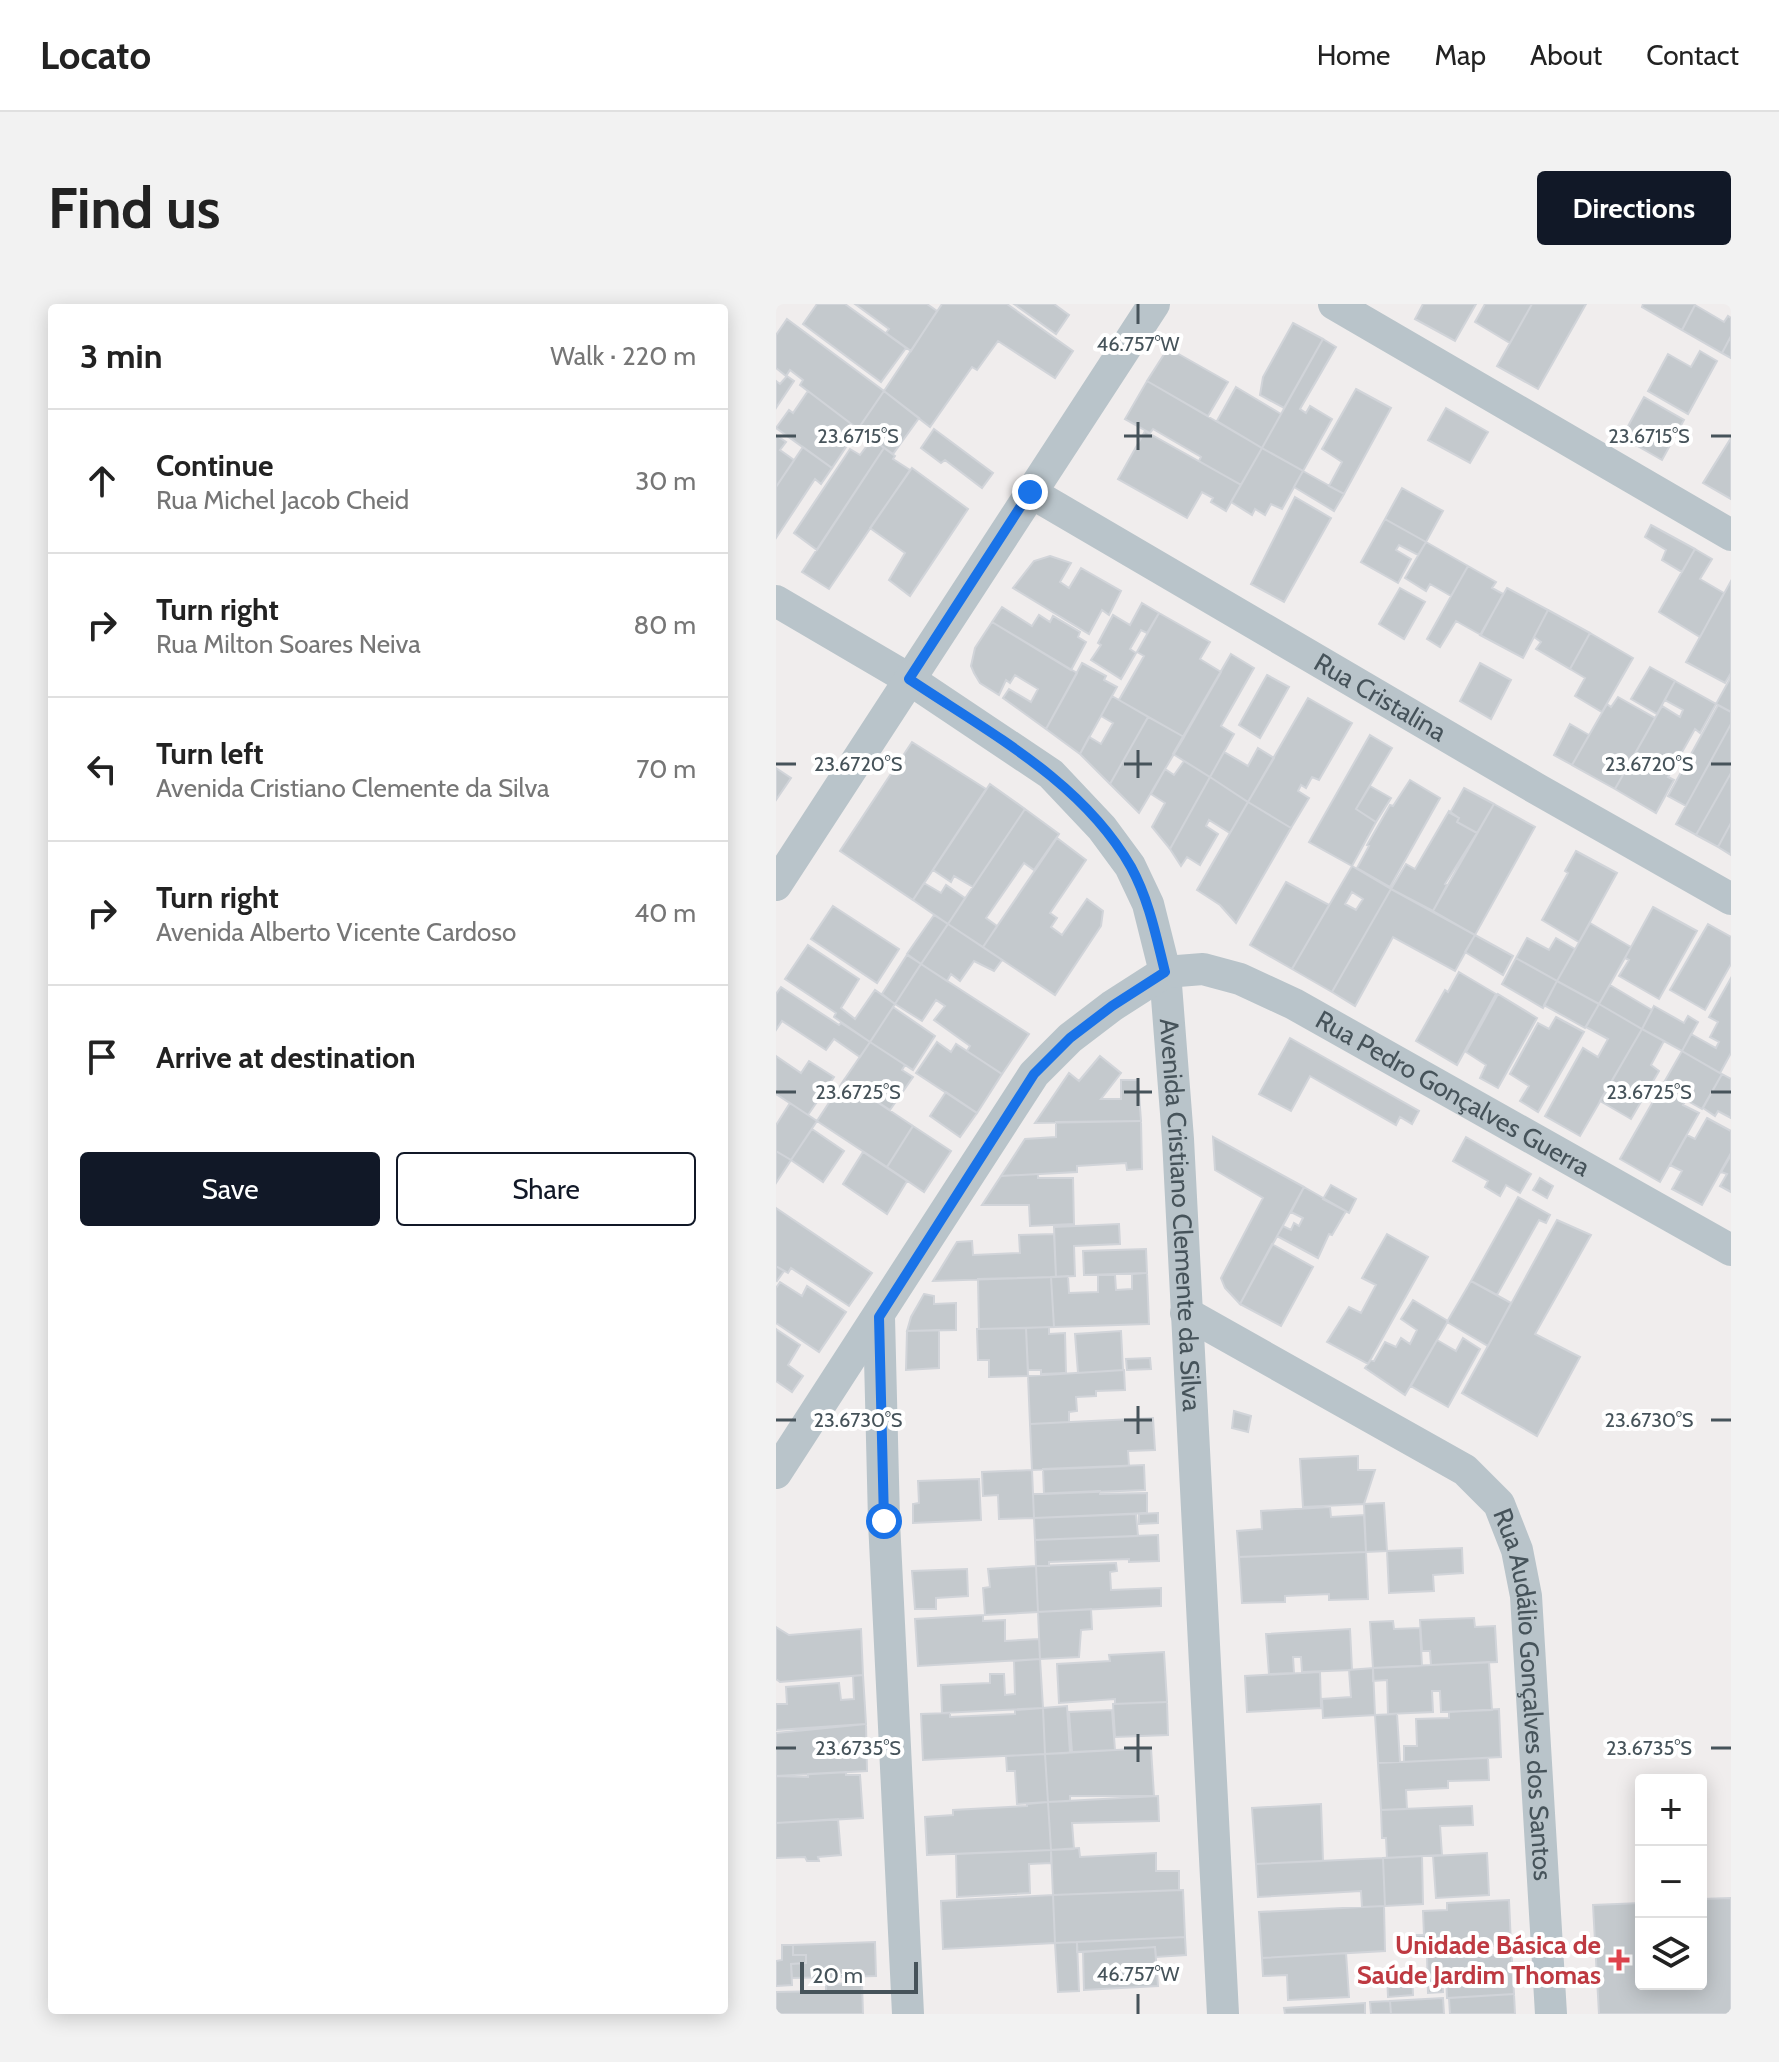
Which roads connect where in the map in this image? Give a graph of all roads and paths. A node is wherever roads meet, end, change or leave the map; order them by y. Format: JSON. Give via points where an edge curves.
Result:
{"nodes":[{"id":1,"x":1154,"y":304,"type":"edge"},
{"id":2,"x":1334,"y":304,"type":"edge"},
{"id":3,"x":1030,"y":492,"type":"junction"},
{"id":4,"x":1731,"y":535,"type":"edge"},
{"id":5,"x":776,"y":601,"type":"edge"},
{"id":6,"x":909,"y":679,"type":"junction"},
{"id":7,"x":776,"y":885,"type":"edge"},
{"id":8,"x":1731,"y":899,"type":"edge"},
{"id":9,"x":1165,"y":972,"type":"junction"},
{"id":10,"x":1731,"y":1250,"type":"edge"},
{"id":11,"x":1186,"y":1313,"type":"junction"},
{"id":12,"x":879,"y":1317,"type":"junction"},
{"id":13,"x":776,"y":1473,"type":"edge"},
{"id":14,"x":908,"y":2014,"type":"edge"},
{"id":15,"x":1223,"y":2014,"type":"edge"},
{"id":16,"x":1551,"y":2014,"type":"edge"}],
"edges":[{"from":1,"to":3,"type":"street"},
{"from":2,"to":4,"type":"street"},
{"from":3,"to":6,"type":"street"},
{"from":3,"to":8,"type":"street","name":"Rua Cristalina"},
{"from":5,"to":6,"type":"street","name":"Avenida Cristiano Clemente da Silva"},
{"from":6,"to":7,"type":"street"},
{"from":6,"to":9,"type":"street","name":"Avenida Cristiano Clemente da Silva","via":[[1051,774],[1102,828],[1130,866],[1148,904]]},
{"from":9,"to":10,"type":"street","name":"Rua Pedro Gonçalves Guerra","via":[[1203,969],[1294,1004]]},
{"from":9,"to":11,"type":"street","name":"Avenida Cristiano Clemente da Silva"},
{"from":9,"to":12,"type":"street","via":[[1070,1038],[1034,1074]]},
{"from":11,"to":15,"type":"street","name":"Avenida Cristiano Clemente da Silva"},
{"from":11,"to":16,"type":"street","name":"Rua Audálio Gonçalves dos Santos","via":[[1465,1470],[1499,1504],[1517,1550],[1526,1596]]},
{"from":12,"to":13,"type":"street"},
{"from":12,"to":14,"type":"street"}]}
